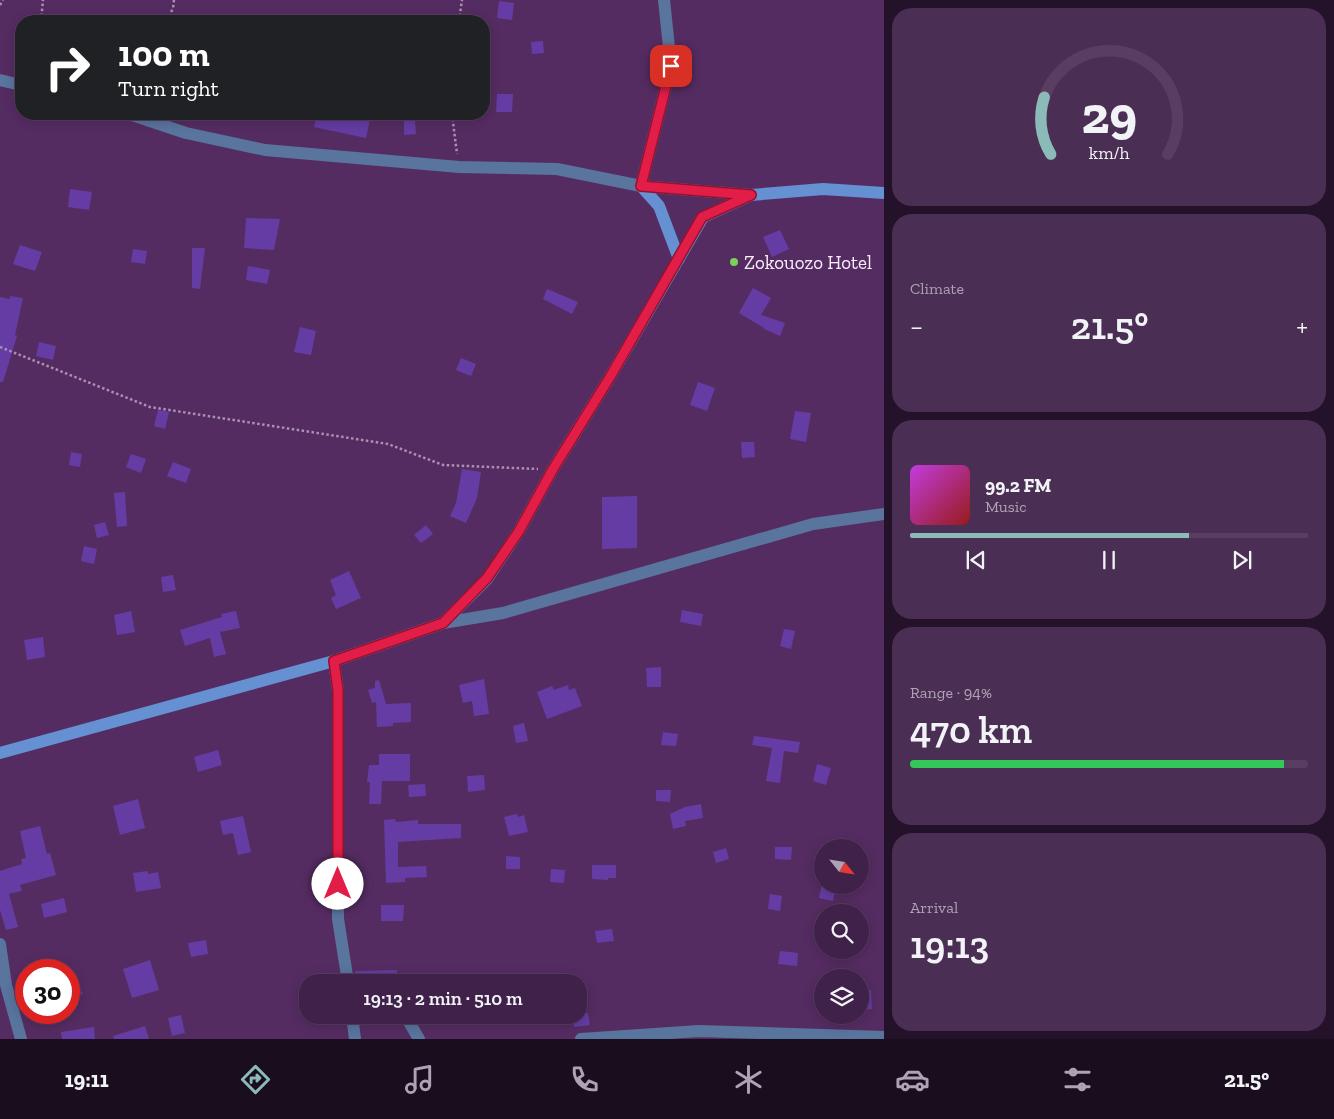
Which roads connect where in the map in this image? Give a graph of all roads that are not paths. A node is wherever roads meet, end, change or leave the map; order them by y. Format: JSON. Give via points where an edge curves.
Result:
{"nodes":[{"id":1,"x":664,"y":0,"type":"edge"},
{"id":2,"x":0,"y":80,"type":"edge"},
{"id":3,"x":15,"y":84,"type":"edge"},
{"id":4,"x":147,"y":120,"type":"edge"},
{"id":5,"x":641,"y":186,"type":"junction"},
{"id":6,"x":884,"y":193,"type":"edge"},
{"id":7,"x":751,"y":195,"type":"junction"},
{"id":8,"x":678,"y":258,"type":"junction"},
{"id":9,"x":884,"y":514,"type":"edge"},
{"id":10,"x":443,"y":623,"type":"junction"},
{"id":11,"x":334,"y":661,"type":"junction"},
{"id":12,"x":0,"y":753,"type":"edge"},
{"id":13,"x":0,"y":944,"type":"edge"},
{"id":14,"x":347,"y":974,"type":"edge"},
{"id":15,"x":354,"y":1024,"type":"edge"},
{"id":16,"x":410,"y":1024,"type":"edge"},
{"id":17,"x":884,"y":1037,"type":"edge"},
{"id":18,"x":21,"y":1039,"type":"edge"},
{"id":19,"x":356,"y":1039,"type":"edge"},
{"id":20,"x":419,"y":1039,"type":"edge"},
{"id":21,"x":581,"y":1039,"type":"edge"}],
"edges":[{"from":1,"to":5,"type":"street","via":[[671,66]]},
{"from":2,"to":3,"type":"street"},
{"from":4,"to":5,"type":"street","via":[[186,133],[265,150],[459,168],[557,169]]},
{"from":5,"to":7,"type":"street"},
{"from":5,"to":8,"type":"main road","via":[[659,206]]},
{"from":6,"to":7,"type":"main road","via":[[824,189]]},
{"from":7,"to":8,"type":"main road","via":[[702,217]]},
{"from":8,"to":10,"type":"main road","via":[[519,531],[487,578]]},
{"from":9,"to":10,"type":"street","via":[[813,524],[503,613]]},
{"from":10,"to":11,"type":"main road"},
{"from":11,"to":12,"type":"main road"},
{"from":11,"to":14,"type":"street","via":[[338,690],[338,919]]},
{"from":13,"to":18,"type":"street","via":[[6,985]]},
{"from":15,"to":19,"type":"street"},
{"from":16,"to":20,"type":"street"},
{"from":17,"to":21,"type":"street","via":[[699,1030]]}]}
